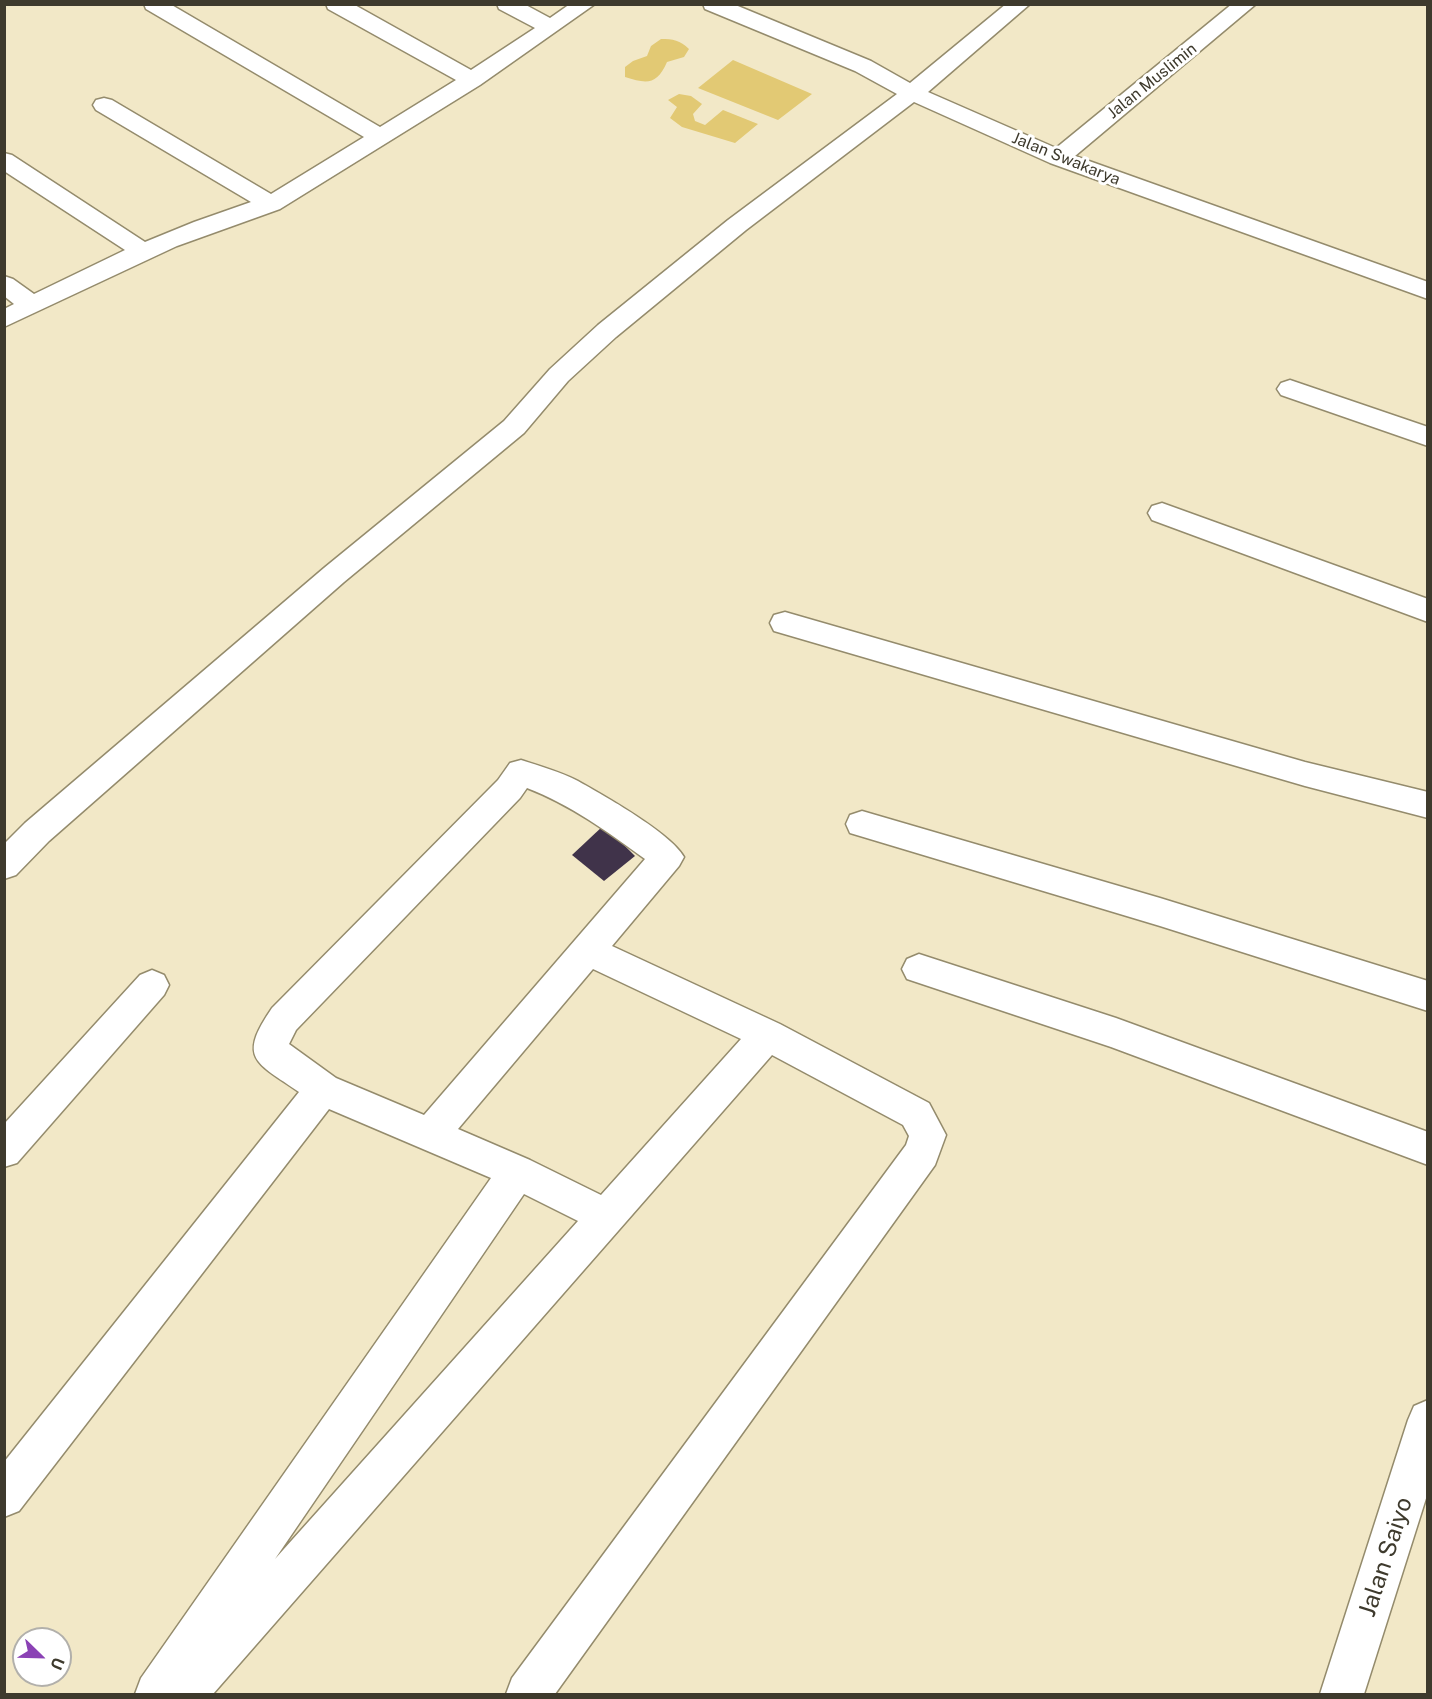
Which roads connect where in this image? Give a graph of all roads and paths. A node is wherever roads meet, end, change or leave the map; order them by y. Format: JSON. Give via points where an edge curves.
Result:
{"nodes":[{"id":1,"x":154,"y":4,"type":"edge"},
{"id":2,"x":336,"y":4,"type":"edge"},
{"id":3,"x":507,"y":4,"type":"edge"},
{"id":4,"x":585,"y":4,"type":"edge"},
{"id":5,"x":713,"y":4,"type":"edge"},
{"id":6,"x":768,"y":4,"type":"edge"},
{"id":7,"x":1020,"y":4,"type":"edge"},
{"id":8,"x":1246,"y":4,"type":"edge"},
{"id":9,"x":747,"y":18,"type":"junction"},
{"id":10,"x":550,"y":27,"type":"junction"},
{"id":11,"x":472,"y":80,"type":"junction"},
{"id":12,"x":912,"y":93,"type":"junction"},
{"id":13,"x":104,"y":105,"type":"dead end"},
{"id":14,"x":379,"y":136,"type":"junction"},
{"id":15,"x":1058,"y":158,"type":"junction"},
{"id":16,"x":4,"y":160,"type":"edge"},
{"id":17,"x":271,"y":204,"type":"junction"},
{"id":18,"x":143,"y":251,"type":"junction"},
{"id":19,"x":4,"y":284,"type":"edge"},
{"id":20,"x":1428,"y":291,"type":"edge"},
{"id":21,"x":33,"y":305,"type":"junction"},
{"id":22,"x":4,"y":319,"type":"edge"},
{"id":23,"x":1290,"y":389,"type":"dead end"},
{"id":24,"x":1428,"y":437,"type":"edge"},
{"id":25,"x":1162,"y":513,"type":"dead end"},
{"id":26,"x":1428,"y":611,"type":"edge"},
{"id":27,"x":785,"y":623,"type":"dead end"},
{"id":28,"x":1428,"y":805,"type":"edge"},
{"id":29,"x":862,"y":824,"type":"dead end"},
{"id":30,"x":4,"y":866,"type":"edge"},
{"id":31,"x":589,"y":951,"type":"junction"},
{"id":32,"x":919,"y":969,"type":"dead end"},
{"id":33,"x":152,"y":985,"type":"dead end"},
{"id":34,"x":1428,"y":996,"type":"edge"},
{"id":35,"x":767,"y":1035,"type":"junction"},
{"id":36,"x":323,"y":1089,"type":"junction"},
{"id":37,"x":430,"y":1135,"type":"junction"},
{"id":38,"x":1428,"y":1149,"type":"edge"},
{"id":39,"x":4,"y":1151,"type":"edge"},
{"id":40,"x":517,"y":1172,"type":"junction"},
{"id":41,"x":608,"y":1217,"type":"junction"},
{"id":42,"x":1424,"y":1445,"type":"edge"},
{"id":43,"x":4,"y":1496,"type":"edge"},
{"id":44,"x":157,"y":1695,"type":"edge"},
{"id":45,"x":184,"y":1695,"type":"edge"},
{"id":46,"x":528,"y":1695,"type":"edge"},
{"id":47,"x":1342,"y":1695,"type":"edge"}],
"edges":[{"from":1,"to":14,"type":"street"},
{"from":2,"to":11,"type":"street"},
{"from":3,"to":10,"type":"street"},
{"from":4,"to":10,"type":"street"},
{"from":5,"to":9,"type":"street","name":"Jalan Swakarya"},
{"from":6,"to":9,"type":"street"},
{"from":7,"to":12,"type":"street"},
{"from":8,"to":15,"type":"street","name":"Jalan Muslimin"},
{"from":9,"to":12,"type":"street","name":"Jalan Swakarya","via":[[863,66]]},
{"from":10,"to":11,"type":"street"},
{"from":11,"to":14,"type":"street"},
{"from":12,"to":15,"type":"street","name":"Jalan Swakarya"},
{"from":12,"to":30,"type":"street","via":[[737,225],[608,331],[559,375],[514,427],[316,591],[37,832]]},
{"from":13,"to":17,"type":"street"},
{"from":14,"to":17,"type":"street"},
{"from":15,"to":20,"type":"street","name":"Jalan Swakarya"},
{"from":16,"to":18,"type":"street"},
{"from":17,"to":18,"type":"street","via":[[237,213]]},
{"from":18,"to":21,"type":"street"},
{"from":19,"to":21,"type":"street"},
{"from":21,"to":22,"type":"street"},
{"from":23,"to":24,"type":"street"},
{"from":25,"to":26,"type":"street"},
{"from":27,"to":28,"type":"street","via":[[1305,774]]},
{"from":29,"to":34,"type":"street"},
{"from":31,"to":35,"type":"street"},
{"from":31,"to":36,"type":"street","via":[[668,857],[564,789],[521,772],[509,789],[276,1029],[270,1044],[273,1053]]},
{"from":31,"to":37,"type":"street"},
{"from":32,"to":38,"type":"street","via":[[1116,1033]]},
{"from":33,"to":39,"type":"street"},
{"from":35,"to":41,"type":"street"},
{"from":35,"to":46,"type":"street","via":[[916,1114],[926,1129],[927,1142]]},
{"from":36,"to":37,"type":"street"},
{"from":36,"to":43,"type":"street"},
{"from":37,"to":40,"type":"street"},
{"from":40,"to":41,"type":"street"},
{"from":40,"to":44,"type":"street"},
{"from":41,"to":45,"type":"street"},
{"from":42,"to":47,"type":"street","name":"Jalan Saiyo"}]}
